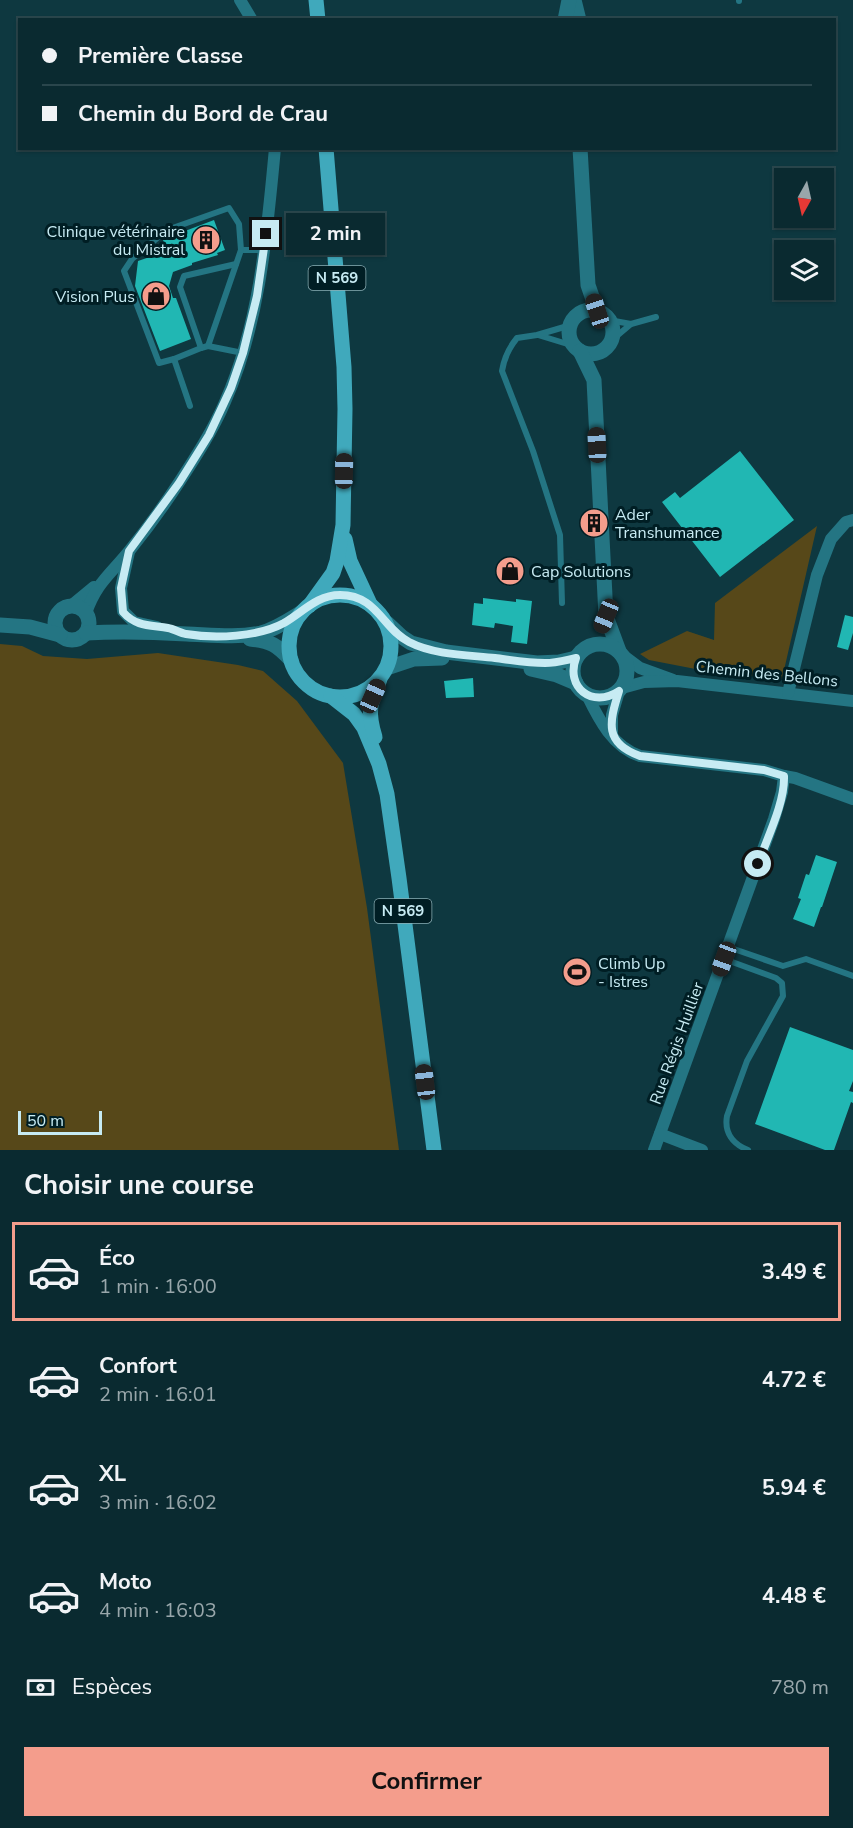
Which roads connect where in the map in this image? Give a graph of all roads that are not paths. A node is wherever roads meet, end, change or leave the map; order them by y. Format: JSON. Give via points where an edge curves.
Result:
{"nodes":[{"id":1,"x":240,"y":0,"type":"edge"},
{"id":2,"x":316,"y":0,"type":"edge"},
{"id":3,"x":569,"y":0,"type":"edge"},
{"id":4,"x":574,"y":0,"type":"edge"},
{"id":5,"x":251,"y":18,"type":"edge"},
{"id":6,"x":318,"y":18,"type":"edge"},
{"id":7,"x":565,"y":18,"type":"edge"},
{"id":8,"x":578,"y":18,"type":"edge"},
{"id":9,"x":275,"y":150,"type":"edge"},
{"id":10,"x":326,"y":150,"type":"edge"},
{"id":11,"x":580,"y":150,"type":"edge"},
{"id":12,"x":241,"y":250,"type":"junction"},
{"id":13,"x":264,"y":250,"type":"junction"},
{"id":14,"x":236,"y":264,"type":"junction"},
{"id":15,"x":588,"y":285,"type":"junction"},
{"id":16,"x":603,"y":316,"type":"junction"},
{"id":17,"x":656,"y":317,"type":"dead end"},
{"id":18,"x":575,"y":320,"type":"junction"},
{"id":19,"x":631,"y":324,"type":"junction"},
{"id":20,"x":537,"y":335,"type":"junction"},
{"id":21,"x":609,"y":344,"type":"junction"},
{"id":22,"x":205,"y":347,"type":"junction"},
{"id":23,"x":578,"y":349,"type":"junction"},
{"id":24,"x":243,"y":353,"type":"junction"},
{"id":25,"x":174,"y":359,"type":"junction"},
{"id":26,"x":594,"y":380,"type":"junction"},
{"id":27,"x":190,"y":406,"type":"dead end"},
{"id":28,"x":853,"y":520,"type":"edge"},
{"id":29,"x":343,"y":525,"type":"junction"},
{"id":30,"x":129,"y":551,"type":"junction"},
{"id":31,"x":100,"y":583,"type":"junction"},
{"id":32,"x":562,"y":603,"type":"dead end"},
{"id":33,"x":370,"y":604,"type":"junction"},
{"id":34,"x":71,"y":606,"type":"junction"},
{"id":35,"x":306,"y":608,"type":"junction"},
{"id":36,"x":606,"y":616,"type":"junction"},
{"id":37,"x":56,"y":618,"type":"junction"},
{"id":38,"x":87,"y":621,"type":"junction"},
{"id":39,"x":387,"y":623,"type":"junction"},
{"id":40,"x":0,"y":626,"type":"edge"},
{"id":41,"x":30,"y":627,"type":"junction"},
{"id":42,"x":185,"y":634,"type":"junction"},
{"id":43,"x":60,"y":635,"type":"junction"},
{"id":44,"x":238,"y":636,"type":"junction"},
{"id":45,"x":592,"y":645,"type":"junction"},
{"id":46,"x":621,"y":654,"type":"junction"},
{"id":47,"x":576,"y":658,"type":"junction"},
{"id":48,"x":291,"y":660,"type":"junction"},
{"id":49,"x":384,"y":672,"type":"junction"},
{"id":50,"x":677,"y":681,"type":"junction"},
{"id":51,"x":576,"y":683,"type":"junction"},
{"id":52,"x":620,"y":690,"type":"junction"},
{"id":53,"x":788,"y":693,"type":"junction"},
{"id":54,"x":587,"y":695,"type":"junction"},
{"id":55,"x":331,"y":696,"type":"junction"},
{"id":56,"x":853,"y":701,"type":"edge"},
{"id":57,"x":612,"y":735,"type":"junction"},
{"id":58,"x":379,"y":764,"type":"junction"},
{"id":59,"x":784,"y":776,"type":"junction"},
{"id":60,"x":853,"y":799,"type":"edge"},
{"id":61,"x":728,"y":947,"type":"junction"},
{"id":62,"x":724,"y":959,"type":"junction"},
{"id":63,"x":853,"y":976,"type":"edge"},
{"id":64,"x":660,"y":1134,"type":"junction"},
{"id":65,"x":434,"y":1150,"type":"edge"},
{"id":66,"x":654,"y":1150,"type":"edge"},
{"id":67,"x":702,"y":1150,"type":"edge"},
{"id":68,"x":748,"y":1150,"type":"edge"}],
"edges":[{"from":1,"to":5,"type":"street"},
{"from":2,"to":6,"type":"main road"},
{"from":3,"to":7,"type":"street"},
{"from":4,"to":8,"type":"street"},
{"from":9,"to":13,"type":"street"},
{"from":10,"to":29,"type":"main road","number":"N 569","via":[[344,367]]},
{"from":11,"to":15,"type":"street"},
{"from":12,"to":13,"type":"lane"},
{"from":12,"to":14,"type":"lane"},
{"from":12,"to":25,"type":"lane","via":[[239,224],[229,208],[167,230],[132,259],[124,271],[159,363]]},
{"from":13,"to":24,"type":"street"},
{"from":14,"to":22,"type":"lane"},
{"from":14,"to":22,"type":"lane","via":[[184,276],[180,286]]},
{"from":15,"to":16,"type":"street"},
{"from":15,"to":18,"type":"street"},
{"from":16,"to":18,"type":"street","via":[[591,311]]},
{"from":16,"to":19,"type":"lane"},
{"from":16,"to":21,"type":"street","via":[[612,326]]},
{"from":17,"to":19,"type":"lane"},
{"from":18,"to":20,"type":"lane"},
{"from":18,"to":23,"type":"street","via":[[571,340]]},
{"from":19,"to":21,"type":"lane"},
{"from":20,"to":23,"type":"lane"},
{"from":20,"to":32,"type":"lane","via":[[517,338],[504,358],[502,371],[560,535]]},
{"from":21,"to":23,"type":"street","via":[[594,354]]},
{"from":21,"to":26,"type":"street"},
{"from":22,"to":24,"type":"lane"},
{"from":22,"to":25,"type":"lane"},
{"from":23,"to":26,"type":"street"},
{"from":24,"to":30,"type":"street","via":[[209,435]]},
{"from":25,"to":27,"type":"lane"},
{"from":26,"to":36,"type":"street"},
{"from":28,"to":53,"type":"street","via":[[846,522],[831,539],[817,575]]},
{"from":29,"to":33,"type":"main road","number":"N 569","via":[[347,555]]},
{"from":29,"to":35,"type":"main road","number":"N 569","via":[[333,573]]},
{"from":30,"to":31,"type":"street"},
{"from":30,"to":42,"type":"street","via":[[121,588],[123,612],[134,622]]},
{"from":31,"to":34,"type":"street"},
{"from":31,"to":38,"type":"street","via":[[92,595]]},
{"from":33,"to":35,"type":"main road","via":[[359,598],[333,595]]},
{"from":33,"to":39,"type":"main road"},
{"from":34,"to":37,"type":"street"},
{"from":34,"to":38,"type":"street","via":[[77,606]]},
{"from":35,"to":44,"type":"street","via":[[269,630]]},
{"from":35,"to":48,"type":"main road","via":[[289,640]]},
{"from":36,"to":45,"type":"street"},
{"from":36,"to":46,"type":"street"},
{"from":37,"to":41,"type":"street"},
{"from":37,"to":43,"type":"street"},
{"from":38,"to":42,"type":"street","via":[[119,631]]},
{"from":38,"to":43,"type":"street","via":[[82,637],[70,640]]},
{"from":39,"to":47,"type":"street","via":[[411,643],[446,652],[537,663]]},
{"from":39,"to":49,"type":"main road","via":[[392,647]]},
{"from":40,"to":41,"type":"street"},
{"from":41,"to":43,"type":"street"},
{"from":42,"to":44,"type":"street"},
{"from":44,"to":48,"type":"street","via":[[272,643]]},
{"from":45,"to":46,"type":"street","via":[[606,644]]},
{"from":45,"to":47,"type":"street"},
{"from":46,"to":50,"type":"street","name":"Chemin des Bellons","via":[[640,668]]},
{"from":46,"to":52,"type":"street","via":[[628,670]]},
{"from":47,"to":51,"type":"street"},
{"from":48,"to":55,"type":"main road","via":[[306,684]]},
{"from":49,"to":51,"type":"street","via":[[414,659],[443,658],[524,667]]},
{"from":49,"to":55,"type":"main road","via":[[371,687],[359,693]]},
{"from":49,"to":58,"type":"main road","number":"N 569","via":[[369,713]]},
{"from":50,"to":52,"type":"street","name":"Chemin des Bellons","via":[[644,682]]},
{"from":50,"to":53,"type":"street","name":"Chemin des Bellons"},
{"from":51,"to":54,"type":"street"},
{"from":52,"to":54,"type":"street","via":[[603,698]]},
{"from":52,"to":57,"type":"street","via":[[612,715]]},
{"from":53,"to":56,"type":"street","name":"Chemin des Bellons"},
{"from":54,"to":57,"type":"street"},
{"from":55,"to":58,"type":"main road","number":"N 569","via":[[359,720]]},
{"from":57,"to":59,"type":"street","via":[[623,748],[640,756],[764,770]]},
{"from":58,"to":65,"type":"main road","number":"N 569","via":[[399,878]]},
{"from":59,"to":60,"type":"street"},
{"from":59,"to":61,"type":"street","name":"Rue Régis Huillier","via":[[774,819]]},
{"from":61,"to":62,"type":"street","name":"Rue Régis Huillier"},
{"from":61,"to":63,"type":"lane","via":[[783,966],[806,959]]},
{"from":62,"to":64,"type":"street","name":"Rue Régis Huillier"},
{"from":62,"to":68,"type":"lane","via":[[782,983],[783,996],[747,1061],[727,1116],[731,1140]]},
{"from":64,"to":66,"type":"street","name":"Rue Régis Huillier"},
{"from":64,"to":67,"type":"street"}]}
